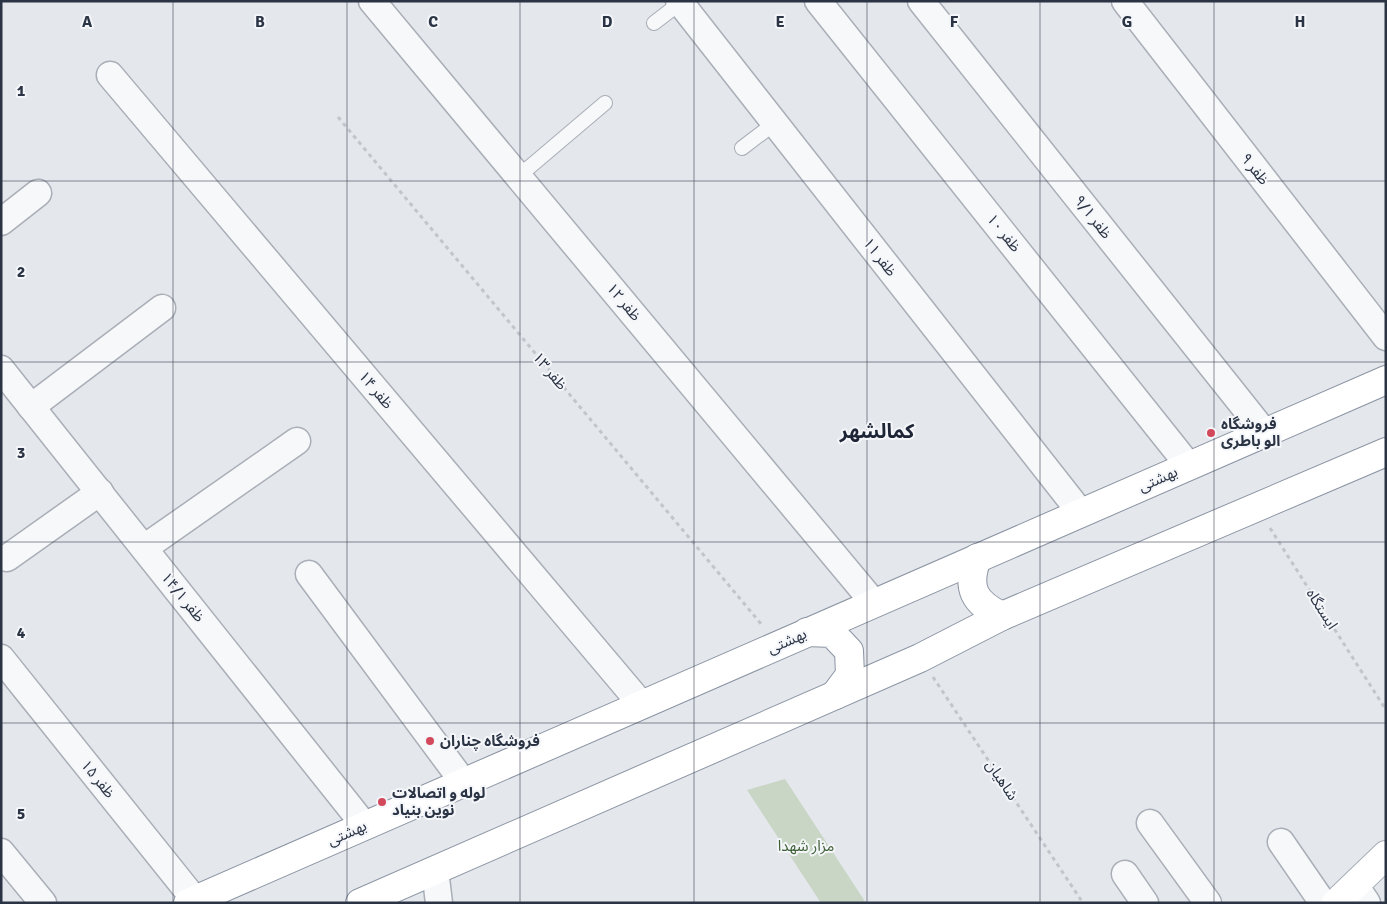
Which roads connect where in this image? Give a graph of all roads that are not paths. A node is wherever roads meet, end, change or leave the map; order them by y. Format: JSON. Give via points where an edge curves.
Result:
{"nodes":[{"id":1,"x":372,"y":1,"type":"edge"},
{"id":2,"x":818,"y":1,"type":"edge"},
{"id":3,"x":921,"y":1,"type":"edge"},
{"id":4,"x":1125,"y":1,"type":"edge"},
{"id":5,"x":680,"y":2,"type":"edge"},
{"id":6,"x":654,"y":23,"type":"dead end"},
{"id":7,"x":110,"y":75,"type":"dead end"},
{"id":8,"x":605,"y":103,"type":"dead end"},
{"id":9,"x":775,"y":123,"type":"junction"},
{"id":10,"x":742,"y":148,"type":"dead end"},
{"id":11,"x":518,"y":176,"type":"junction"},
{"id":12,"x":38,"y":193,"type":"dead end"},
{"id":13,"x":1,"y":222,"type":"edge"},
{"id":14,"x":162,"y":308,"type":"dead end"},
{"id":15,"x":1386,"y":337,"type":"edge"},
{"id":16,"x":1386,"y":380,"type":"edge"},
{"id":17,"x":12,"y":390,"type":"edge"},
{"id":18,"x":1265,"y":433,"type":"junction"},
{"id":19,"x":297,"y":441,"type":"dead end"},
{"id":20,"x":1386,"y":452,"type":"edge"},
{"id":21,"x":1190,"y":466,"type":"junction"},
{"id":22,"x":100,"y":492,"type":"junction"},
{"id":23,"x":1081,"y":513,"type":"junction"},
{"id":24,"x":144,"y":548,"type":"junction"},
{"id":25,"x":6,"y":558,"type":"dead end"},
{"id":26,"x":977,"y":558,"type":"junction"},
{"id":27,"x":309,"y":574,"type":"dead end"},
{"id":28,"x":874,"y":603,"type":"junction"},
{"id":29,"x":1002,"y":616,"type":"junction"},
{"id":30,"x":807,"y":632,"type":"junction"},
{"id":31,"x":1,"y":658,"type":"edge"},
{"id":32,"x":835,"y":695,"type":"junction"},
{"id":33,"x":642,"y":705,"type":"junction"},
{"id":34,"x":464,"y":783,"type":"junction"},
{"id":35,"x":1150,"y":823,"type":"dead end"},
{"id":36,"x":365,"y":826,"type":"junction"},
{"id":37,"x":1282,"y":842,"type":"dead end"},
{"id":38,"x":1,"y":852,"type":"edge"},
{"id":39,"x":1386,"y":855,"type":"edge"},
{"id":40,"x":435,"y":870,"type":"junction"},
{"id":41,"x":1125,"y":874,"type":"dead end"},
{"id":42,"x":1361,"y":894,"type":"edge"},
{"id":43,"x":192,"y":901,"type":"edge"},
{"id":44,"x":43,"y":903,"type":"edge"},
{"id":45,"x":360,"y":903,"type":"edge"},
{"id":46,"x":439,"y":903,"type":"edge"},
{"id":47,"x":1145,"y":903,"type":"edge"},
{"id":48,"x":1208,"y":903,"type":"edge"},
{"id":49,"x":1323,"y":903,"type":"edge"},
{"id":50,"x":1336,"y":903,"type":"edge"}],
"edges":[{"from":1,"to":11,"type":"street","name":"ظفر ۱۲"},
{"from":2,"to":21,"type":"street","name":"ظفر ۱۰"},
{"from":3,"to":18,"type":"street","name":"ظفر ۹/۱"},
{"from":4,"to":15,"type":"street","name":"ظفر ۹"},
{"from":5,"to":6,"type":"lane"},
{"from":5,"to":9,"type":"street","name":"ظفر ۱۱"},
{"from":7,"to":33,"type":"street","name":"ظفر ۱۴"},
{"from":8,"to":11,"type":"lane"},
{"from":9,"to":10,"type":"lane"},
{"from":9,"to":23,"type":"street","name":"ظفر ۱۱"},
{"from":11,"to":28,"type":"street","name":"ظفر ۱۲"},
{"from":12,"to":13,"type":"street"},
{"from":14,"to":17,"type":"street"},
{"from":16,"to":18,"type":"main road","name":"بهشتی"},
{"from":17,"to":22,"type":"street","name":"ظفر ۱۴/۱"},
{"from":18,"to":21,"type":"main road","name":"بهشتی"},
{"from":19,"to":24,"type":"street"},
{"from":20,"to":29,"type":"main road"},
{"from":21,"to":23,"type":"main road","name":"بهشتی"},
{"from":22,"to":24,"type":"street","name":"ظفر ۱۴/۱"},
{"from":22,"to":25,"type":"street"},
{"from":23,"to":26,"type":"main road","name":"بهشتی"},
{"from":24,"to":36,"type":"street","name":"ظفر ۱۴/۱"},
{"from":26,"to":28,"type":"main road","name":"بهشتی"},
{"from":26,"to":29,"type":"main road","via":[[971,576],[974,594],[985,608]]},
{"from":27,"to":34,"type":"street"},
{"from":28,"to":30,"type":"main road","name":"بهشتی"},
{"from":29,"to":32,"type":"main road","via":[[920,658]]},
{"from":30,"to":32,"type":"main road","via":[[832,633],[849,651],[850,675]]},
{"from":30,"to":33,"type":"main road","name":"بهشتی"},
{"from":31,"to":43,"type":"street","name":"ظفر ۱۵"},
{"from":32,"to":40,"type":"main road"},
{"from":33,"to":34,"type":"main road","name":"بهشتی"},
{"from":34,"to":36,"type":"main road","name":"بهشتی"},
{"from":35,"to":48,"type":"street"},
{"from":36,"to":43,"type":"main road","name":"بهشتی"},
{"from":37,"to":49,"type":"street"},
{"from":38,"to":44,"type":"street"},
{"from":39,"to":42,"type":"main road"},
{"from":40,"to":45,"type":"main road"},
{"from":40,"to":46,"type":"street"},
{"from":41,"to":47,"type":"street"},
{"from":42,"to":50,"type":"main road"}]}
